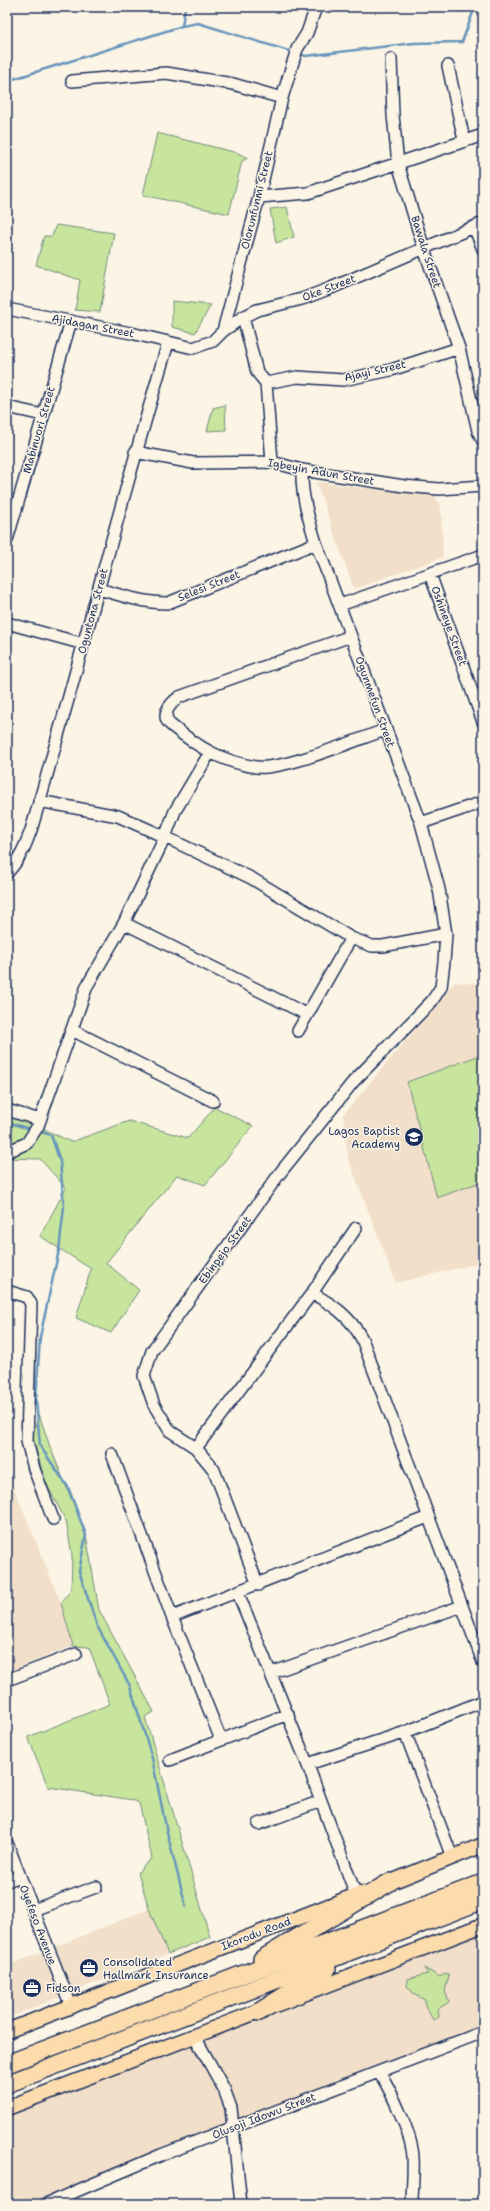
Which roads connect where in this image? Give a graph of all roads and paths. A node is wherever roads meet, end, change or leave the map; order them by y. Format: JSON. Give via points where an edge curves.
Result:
{"nodes":[{"id":1,"x":316,"y":7,"type":"edge"},
{"id":2,"x":391,"y":59,"type":"dead end"},
{"id":3,"x":448,"y":66,"type":"dead end"},
{"id":4,"x":72,"y":81,"type":"dead end"},
{"id":5,"x":282,"y":98,"type":"junction"},
{"id":6,"x":483,"y":135,"type":"edge"},
{"id":7,"x":464,"y":140,"type":"junction"},
{"id":8,"x":398,"y":164,"type":"junction"},
{"id":9,"x":259,"y":197,"type":"junction"},
{"id":10,"x":479,"y":225,"type":"edge"},
{"id":11,"x":483,"y":249,"type":"edge"},
{"id":12,"x":424,"y":250,"type":"junction"},
{"id":13,"x":7,"y":309,"type":"edge"},
{"id":14,"x":243,"y":317,"type":"junction"},
{"id":15,"x":71,"y":321,"type":"junction"},
{"id":16,"x":223,"y":331,"type":"junction"},
{"id":17,"x":173,"y":343,"type":"junction"},
{"id":18,"x":459,"y":348,"type":"junction"},
{"id":19,"x":266,"y":383,"type":"junction"},
{"id":20,"x":7,"y":407,"type":"edge"},
{"id":21,"x":43,"y":415,"type":"junction"},
{"id":22,"x":483,"y":441,"type":"edge"},
{"id":23,"x":135,"y":452,"type":"junction"},
{"id":24,"x":272,"y":462,"type":"junction"},
{"id":25,"x":302,"y":470,"type":"junction"},
{"id":26,"x":483,"y":486,"type":"edge"},
{"id":27,"x":7,"y":540,"type":"edge"},
{"id":28,"x":316,"y":543,"type":"junction"},
{"id":29,"x":483,"y":554,"type":"edge"},
{"id":30,"x":430,"y":574,"type":"junction"},
{"id":31,"x":99,"y":589,"type":"junction"},
{"id":32,"x":340,"y":605,"type":"junction"},
{"id":33,"x":7,"y":623,"type":"edge"},
{"id":34,"x":351,"y":636,"type":"junction"},
{"id":35,"x":84,"y":644,"type":"junction"},
{"id":36,"x":483,"y":722,"type":"edge"},
{"id":37,"x":385,"y":730,"type":"junction"},
{"id":38,"x":209,"y":754,"type":"junction"},
{"id":39,"x":40,"y":801,"type":"junction"},
{"id":40,"x":483,"y":802,"type":"edge"},
{"id":41,"x":421,"y":823,"type":"junction"},
{"id":42,"x":166,"y":836,"type":"junction"},
{"id":43,"x":7,"y":874,"type":"edge"},
{"id":44,"x":124,"y":923,"type":"junction"},
{"id":45,"x":446,"y":934,"type":"junction"},
{"id":46,"x":351,"y":938,"type":"junction"},
{"id":47,"x":306,"y":1014,"type":"junction"},
{"id":48,"x":72,"y":1030,"type":"junction"},
{"id":49,"x":298,"y":1031,"type":"dead end"},
{"id":50,"x":213,"y":1101,"type":"dead end"},
{"id":51,"x":7,"y":1110,"type":"edge"},
{"id":52,"x":39,"y":1123,"type":"junction"},
{"id":53,"x":7,"y":1152,"type":"edge"},
{"id":54,"x":356,"y":1228,"type":"dead end"},
{"id":55,"x":7,"y":1291,"type":"edge"},
{"id":56,"x":312,"y":1293,"type":"junction"},
{"id":57,"x":196,"y":1448,"type":"junction"},
{"id":58,"x":112,"y":1454,"type":"dead end"},
{"id":59,"x":428,"y":1517,"type":"junction"},
{"id":60,"x":53,"y":1519,"type":"dead end"},
{"id":61,"x":258,"y":1585,"type":"junction"},
{"id":62,"x":238,"y":1593,"type":"junction"},
{"id":63,"x":462,"y":1606,"type":"junction"},
{"id":64,"x":172,"y":1617,"type":"junction"},
{"id":65,"x":76,"y":1654,"type":"dead end"},
{"id":66,"x":483,"y":1662,"type":"edge"},
{"id":67,"x":271,"y":1673,"type":"junction"},
{"id":68,"x":7,"y":1680,"type":"edge"},
{"id":69,"x":483,"y":1701,"type":"edge"},
{"id":70,"x":288,"y":1714,"type":"junction"},
{"id":71,"x":405,"y":1732,"type":"junction"},
{"id":72,"x":222,"y":1740,"type":"junction"},
{"id":73,"x":170,"y":1760,"type":"dead end"},
{"id":74,"x":308,"y":1764,"type":"junction"},
{"id":75,"x":321,"y":1801,"type":"junction"},
{"id":76,"x":259,"y":1824,"type":"dead end"},
{"id":77,"x":7,"y":1843,"type":"edge"},
{"id":78,"x":483,"y":1845,"type":"edge"},
{"id":79,"x":452,"y":1857,"type":"junction"},
{"id":80,"x":20,"y":1876,"type":"junction"},
{"id":81,"x":7,"y":1881,"type":"edge"},
{"id":82,"x":390,"y":1882,"type":"junction"},
{"id":83,"x":483,"y":1883,"type":"edge"},
{"id":84,"x":96,"y":1887,"type":"dead end"},
{"id":85,"x":356,"y":1895,"type":"junction"},
{"id":86,"x":483,"y":1900,"type":"edge"},
{"id":87,"x":33,"y":1910,"type":"junction"},
{"id":88,"x":483,"y":1925,"type":"edge"},
{"id":89,"x":357,"y":1950,"type":"junction"},
{"id":90,"x":222,"y":1983,"type":"junction"},
{"id":91,"x":71,"y":2006,"type":"junction"},
{"id":92,"x":259,"y":2012,"type":"junction"},
{"id":93,"x":7,"y":2031,"type":"edge"},
{"id":94,"x":483,"y":2032,"type":"edge"},
{"id":95,"x":195,"y":2037,"type":"junction"},
{"id":96,"x":7,"y":2064,"type":"edge"},
{"id":97,"x":379,"y":2072,"type":"junction"},
{"id":98,"x":7,"y":2084,"type":"edge"},
{"id":99,"x":7,"y":2108,"type":"edge"},
{"id":100,"x":234,"y":2128,"type":"junction"},
{"id":101,"x":46,"y":2204,"type":"edge"},
{"id":102,"x":241,"y":2204,"type":"edge"},
{"id":103,"x":412,"y":2204,"type":"edge"}],
"edges":[{"from":1,"to":5,"type":"street","name":"Olorunfunmi Street","via":[[307,33],[296,51]]},
{"from":2,"to":8,"type":"street","name":"Bawala Street"},
{"from":3,"to":7,"type":"street"},
{"from":4,"to":5,"type":"street","via":[[166,73],[233,84]]},
{"from":5,"to":9,"type":"street","name":"Olorunfunmi Street"},
{"from":6,"to":7,"type":"street"},
{"from":7,"to":8,"type":"street"},
{"from":8,"to":9,"type":"street","via":[[308,193]]},
{"from":8,"to":12,"type":"street","name":"Bawala Street"},
{"from":9,"to":16,"type":"street","name":"Olorunfunmi Street"},
{"from":10,"to":11,"type":"street"},
{"from":10,"to":12,"type":"street","name":"Oke Street"},
{"from":12,"to":14,"type":"street","name":"Oke Street","via":[[302,299],[257,310]]},
{"from":12,"to":18,"type":"street","name":"Bawala Street"},
{"from":13,"to":15,"type":"street","name":"Ajidagan Street"},
{"from":14,"to":16,"type":"street","name":"Oke Street"},
{"from":14,"to":19,"type":"street","via":[[257,372],[260,379]]},
{"from":15,"to":17,"type":"street","name":"Ajidagan Street"},
{"from":15,"to":21,"type":"street","name":"Mabinuori Street"},
{"from":16,"to":17,"type":"street","name":"Oke Street","via":[[205,346],[193,348]]},
{"from":17,"to":23,"type":"street","name":"Oguntona Street"},
{"from":18,"to":19,"type":"street","name":"Ajayi Street","via":[[391,370],[343,380],[297,377]]},
{"from":18,"to":22,"type":"street","name":"Bawala Street","via":[[478,431]]},
{"from":19,"to":24,"type":"street"},
{"from":20,"to":21,"type":"street"},
{"from":21,"to":27,"type":"street","name":"Mabinuori Street"},
{"from":23,"to":24,"type":"street","name":"Igbeyin Adun Street","via":[[193,463]]},
{"from":23,"to":31,"type":"street","name":"Oguntona Street"},
{"from":24,"to":25,"type":"street","name":"Igbeyin Adun Street"},
{"from":25,"to":26,"type":"street","name":"Igbeyin Adun Street","via":[[404,486],[440,489]]},
{"from":25,"to":28,"type":"street","name":"Ogunmefun Street","via":[[306,507]]},
{"from":28,"to":31,"type":"street","name":"Selesi Street","via":[[168,602],[135,600]]},
{"from":28,"to":32,"type":"street","name":"Ogunmefun Street"},
{"from":29,"to":30,"type":"street"},
{"from":30,"to":32,"type":"street"},
{"from":30,"to":36,"type":"street","name":"Oshineye Street"},
{"from":31,"to":35,"type":"street","name":"Oguntona Street"},
{"from":32,"to":34,"type":"street","name":"Ogunmefun Street"},
{"from":33,"to":35,"type":"street"},
{"from":34,"to":37,"type":"street","name":"Ogunmefun Street"},
{"from":34,"to":38,"type":"street","via":[[179,697],[172,702],[166,716],[169,724]]},
{"from":35,"to":39,"type":"street","name":"Oguntona Street"},
{"from":37,"to":38,"type":"street","via":[[283,765],[270,767],[256,767]]},
{"from":37,"to":41,"type":"street","name":"Ogunmefun Street"},
{"from":38,"to":42,"type":"street","via":[[175,811]]},
{"from":39,"to":42,"type":"street","via":[[118,816]]},
{"from":39,"to":43,"type":"street","name":"Oguntona Street","via":[[26,845]]},
{"from":40,"to":41,"type":"street"},
{"from":41,"to":45,"type":"street","name":"Ogunmefun Street","via":[[439,889]]},
{"from":42,"to":44,"type":"street"},
{"from":42,"to":46,"type":"street","via":[[251,878]]},
{"from":44,"to":47,"type":"street"},
{"from":44,"to":48,"type":"street","via":[[87,986]]},
{"from":45,"to":46,"type":"street","via":[[383,946],[372,946]]},
{"from":45,"to":57,"type":"street","name":"Ebinpejo Street","via":[[441,987],[432,1001],[353,1082],[280,1173],[152,1351],[144,1376],[154,1405],[170,1431]]},
{"from":46,"to":47,"type":"street"},
{"from":47,"to":49,"type":"street"},
{"from":48,"to":50,"type":"street"},
{"from":48,"to":52,"type":"street"},
{"from":51,"to":52,"type":"street"},
{"from":52,"to":53,"type":"street","via":[[26,1143]]},
{"from":54,"to":56,"type":"street"},
{"from":55,"to":60,"type":"street","via":[[27,1297],[31,1304],[27,1441],[34,1469]]},
{"from":56,"to":57,"type":"street"},
{"from":56,"to":59,"type":"street","via":[[346,1315],[358,1332]]},
{"from":57,"to":61,"type":"street","name":"Ebinpejo Street","via":[[214,1470]]},
{"from":58,"to":64,"type":"street"},
{"from":59,"to":61,"type":"street"},
{"from":59,"to":63,"type":"street"},
{"from":61,"to":62,"type":"street"},
{"from":62,"to":64,"type":"street"},
{"from":62,"to":67,"type":"street"},
{"from":63,"to":66,"type":"street"},
{"from":63,"to":67,"type":"street"},
{"from":64,"to":72,"type":"street"},
{"from":65,"to":68,"type":"street"},
{"from":67,"to":70,"type":"street"},
{"from":69,"to":71,"type":"street"},
{"from":70,"to":72,"type":"street"},
{"from":70,"to":74,"type":"street"},
{"from":71,"to":74,"type":"street"},
{"from":71,"to":79,"type":"street"},
{"from":72,"to":73,"type":"street"},
{"from":74,"to":75,"type":"street"},
{"from":75,"to":76,"type":"street"},
{"from":75,"to":85,"type":"street"},
{"from":77,"to":80,"type":"street","name":"Oyefeso Avenue"},
{"from":78,"to":79,"type":"main road","name":"Ikorodu Road"},
{"from":79,"to":82,"type":"main road","name":"Ikorodu Road"},
{"from":80,"to":81,"type":"street"},
{"from":80,"to":87,"type":"street","name":"Oyefeso Avenue"},
{"from":82,"to":85,"type":"main road","name":"Ikorodu Road"},
{"from":82,"to":90,"type":"highway"},
{"from":83,"to":90,"type":"highway"},
{"from":84,"to":87,"type":"street"},
{"from":85,"to":91,"type":"main road","name":"Ikorodu Road"},
{"from":86,"to":89,"type":"highway"},
{"from":87,"to":91,"type":"street","name":"Oyefeso Avenue"},
{"from":88,"to":92,"type":"main road"},
{"from":89,"to":92,"type":"highway"},
{"from":89,"to":98,"type":"highway"},
{"from":90,"to":96,"type":"highway"},
{"from":91,"to":93,"type":"main road","name":"Ikorodu Road"},
{"from":92,"to":95,"type":"main road"},
{"from":94,"to":97,"type":"street","name":"Olusoji Idowu Street"},
{"from":95,"to":99,"type":"main road"},
{"from":95,"to":100,"type":"street","via":[[228,2098]]},
{"from":97,"to":100,"type":"street","name":"Olusoji Idowu Street"},
{"from":97,"to":103,"type":"street","via":[[388,2085],[401,2117],[413,2156]]},
{"from":100,"to":101,"type":"street","name":"Olusoji Idowu Street","via":[[161,2155]]},
{"from":100,"to":102,"type":"street"}]}
